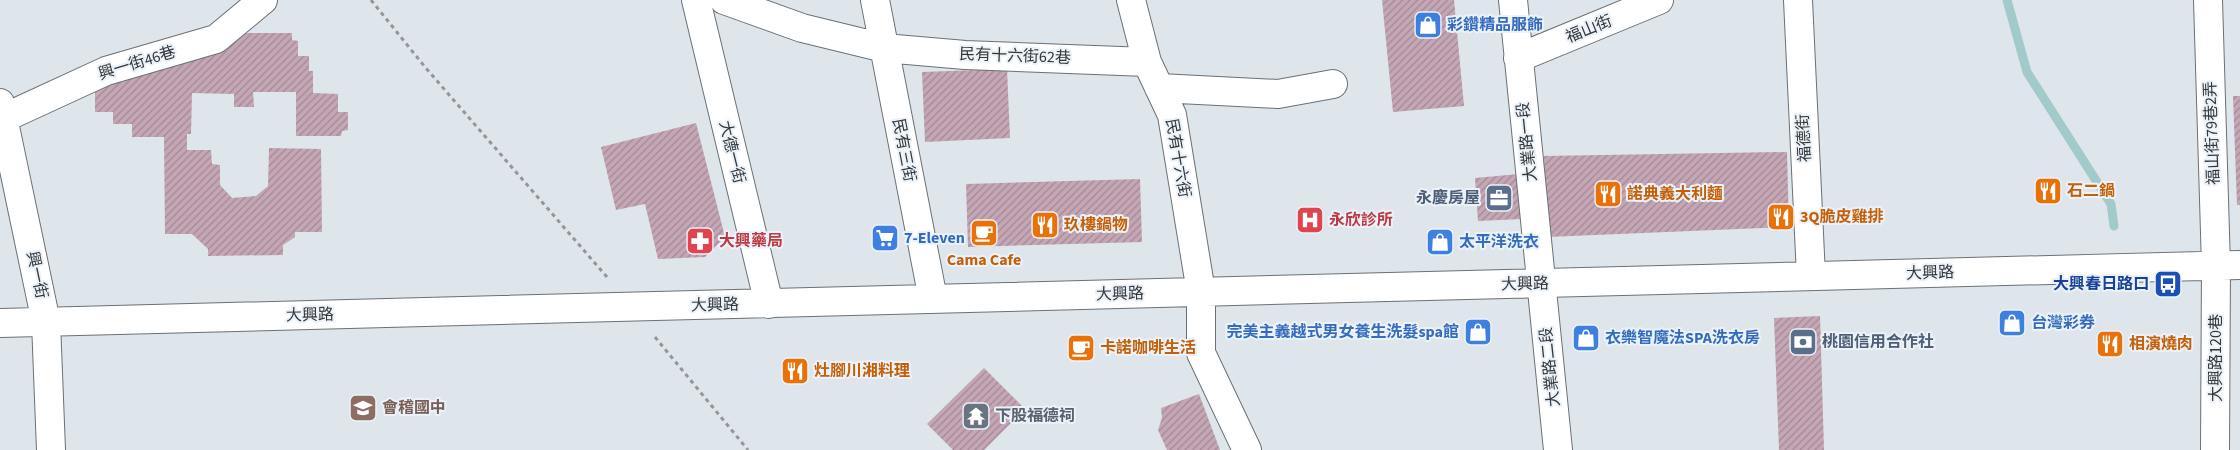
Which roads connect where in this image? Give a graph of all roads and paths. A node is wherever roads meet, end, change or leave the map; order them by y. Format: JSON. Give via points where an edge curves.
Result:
{"nodes":[{"id":1,"x":263,"y":0,"type":"edge"},
{"id":2,"x":371,"y":0,"type":"edge"},
{"id":3,"x":696,"y":0,"type":"edge"},
{"id":4,"x":724,"y":0,"type":"edge"},
{"id":5,"x":875,"y":0,"type":"edge"},
{"id":6,"x":1131,"y":0,"type":"edge"},
{"id":7,"x":1512,"y":0,"type":"edge"},
{"id":8,"x":1660,"y":0,"type":"edge"},
{"id":9,"x":1798,"y":0,"type":"edge"},
{"id":10,"x":2208,"y":0,"type":"edge"},
{"id":11,"x":884,"y":48,"type":"junction"},
{"id":12,"x":1518,"y":58,"type":"junction"},
{"id":13,"x":1147,"y":62,"type":"junction"},
{"id":14,"x":1333,"y":84,"type":"dead end"},
{"id":15,"x":1159,"y":88,"type":"junction"},
{"id":16,"x":2,"y":111,"type":"edge"},
{"id":17,"x":2228,"y":265,"type":"edge"},
{"id":18,"x":1811,"y":276,"type":"junction"},
{"id":19,"x":609,"y":279,"type":"dead end"},
{"id":20,"x":1542,"y":283,"type":"junction"},
{"id":21,"x":1201,"y":292,"type":"junction"},
{"id":22,"x":933,"y":299,"type":"junction"},
{"id":23,"x":770,"y":304,"type":"junction"},
{"id":24,"x":46,"y":322,"type":"junction"},
{"id":25,"x":0,"y":323,"type":"edge"},
{"id":26,"x":652,"y":334,"type":"dead end"},
{"id":27,"x":51,"y":450,"type":"edge"},
{"id":28,"x":748,"y":450,"type":"edge"},
{"id":29,"x":1247,"y":450,"type":"edge"},
{"id":30,"x":1558,"y":450,"type":"edge"},
{"id":31,"x":2215,"y":450,"type":"edge"}],
"edges":[{"from":1,"to":16,"type":"street","name":"興一街46巷","via":[[216,39],[106,71]]},
{"from":2,"to":19,"type":"path"},
{"from":3,"to":23,"type":"street","name":"大德一街"},
{"from":4,"to":11,"type":"street","name":"民有十六街62巷","via":[[802,28]]},
{"from":5,"to":11,"type":"street","name":"民有三街"},
{"from":6,"to":13,"type":"street","name":"民有十六街"},
{"from":7,"to":12,"type":"street","name":"大業路一段"},
{"from":8,"to":12,"type":"street","name":"福山街"},
{"from":9,"to":18,"type":"street","name":"福德街"},
{"from":10,"to":17,"type":"street","name":"福山街79巷2弄"},
{"from":11,"to":13,"type":"street","name":"民有十六街62巷","via":[[965,55]]},
{"from":11,"to":22,"type":"street","name":"民有三街"},
{"from":12,"to":20,"type":"street","name":"大業路一段"},
{"from":13,"to":15,"type":"street","name":"民有十六街"},
{"from":14,"to":15,"type":"street","via":[[1278,94]]},
{"from":15,"to":21,"type":"street","name":"民有十六街","via":[[1172,115]]},
{"from":16,"to":24,"type":"street","name":"興一街"},
{"from":17,"to":18,"type":"street","name":"大興路"},
{"from":17,"to":31,"type":"street","name":"大興路120巷"},
{"from":18,"to":20,"type":"street","name":"大興路"},
{"from":20,"to":21,"type":"street","name":"大興路"},
{"from":20,"to":30,"type":"street","name":"大業路二段"},
{"from":21,"to":22,"type":"street","name":"大興路"},
{"from":21,"to":29,"type":"street","name":"民有十六街","via":[[1202,353]]},
{"from":22,"to":23,"type":"street","name":"大興路"},
{"from":23,"to":24,"type":"street","name":"大興路"},
{"from":24,"to":25,"type":"street","name":"大興路"},
{"from":24,"to":27,"type":"street","name":"興一街"},
{"from":26,"to":28,"type":"path"}]}
